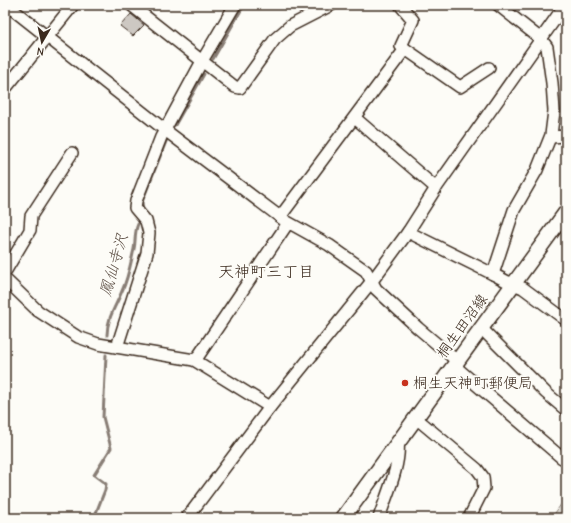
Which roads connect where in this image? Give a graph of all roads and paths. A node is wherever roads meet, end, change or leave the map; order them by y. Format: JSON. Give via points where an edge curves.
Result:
{"nodes":[{"id":1,"x":7,"y":5,"type":"edge"},
{"id":2,"x":73,"y":5,"type":"edge"},
{"id":3,"x":131,"y":5,"type":"edge"},
{"id":4,"x":235,"y":5,"type":"edge"},
{"id":5,"x":331,"y":5,"type":"edge"},
{"id":6,"x":400,"y":5,"type":"edge"},
{"id":7,"x":498,"y":5,"type":"edge"},
{"id":8,"x":565,"y":5,"type":"edge"},
{"id":9,"x":48,"y":37,"type":"junction"},
{"id":10,"x":541,"y":39,"type":"junction"},
{"id":11,"x":405,"y":49,"type":"junction"},
{"id":12,"x":202,"y":61,"type":"junction"},
{"id":13,"x":489,"y":68,"type":"dead end"},
{"id":14,"x":5,"y":89,"type":"edge"},
{"id":15,"x":354,"y":118,"type":"junction"},
{"id":16,"x":165,"y":130,"type":"junction"},
{"id":17,"x":566,"y":136,"type":"edge"},
{"id":18,"x":551,"y":137,"type":"junction"},
{"id":19,"x":72,"y":153,"type":"dead end"},
{"id":20,"x":436,"y":188,"type":"junction"},
{"id":21,"x":566,"y":212,"type":"edge"},
{"id":22,"x":284,"y":220,"type":"junction"},
{"id":23,"x":408,"y":232,"type":"junction"},
{"id":24,"x":5,"y":272,"type":"edge"},
{"id":25,"x":493,"y":274,"type":"junction"},
{"id":26,"x":5,"y":279,"type":"edge"},
{"id":27,"x":372,"y":281,"type":"junction"},
{"id":28,"x":514,"y":284,"type":"junction"},
{"id":29,"x":566,"y":320,"type":"edge"},
{"id":30,"x":481,"y":328,"type":"junction"},
{"id":31,"x":116,"y":347,"type":"junction"},
{"id":32,"x":194,"y":360,"type":"junction"},
{"id":33,"x":457,"y":361,"type":"junction"},
{"id":34,"x":270,"y":407,"type":"junction"},
{"id":35,"x":566,"y":410,"type":"edge"},
{"id":36,"x":416,"y":418,"type":"junction"},
{"id":37,"x":398,"y":442,"type":"junction"},
{"id":38,"x":562,"y":458,"type":"dead end"},
{"id":39,"x":187,"y":518,"type":"edge"},
{"id":40,"x":343,"y":518,"type":"edge"},
{"id":41,"x":379,"y":518,"type":"edge"},
{"id":42,"x":468,"y":518,"type":"edge"}],
"edges":[{"from":1,"to":9,"type":"street"},
{"from":2,"to":9,"type":"street"},
{"from":3,"to":12,"type":"street"},
{"from":4,"to":12,"type":"street"},
{"from":5,"to":12,"type":"street","via":[[290,26],[275,39],[240,88],[235,87]]},
{"from":6,"to":11,"type":"street","via":[[413,20],[401,46]]},
{"from":7,"to":10,"type":"street"},
{"from":8,"to":10,"type":"street"},
{"from":9,"to":14,"type":"street"},
{"from":9,"to":16,"type":"street"},
{"from":10,"to":18,"type":"street","via":[[547,48],[552,83],[554,111]]},
{"from":10,"to":20,"type":"street"},
{"from":11,"to":13,"type":"street","via":[[460,86]]},
{"from":11,"to":15,"type":"street"},
{"from":12,"to":16,"type":"street"},
{"from":15,"to":20,"type":"street"},
{"from":15,"to":22,"type":"street"},
{"from":16,"to":22,"type":"street"},
{"from":16,"to":31,"type":"street","via":[[136,202],[136,208],[146,221],[149,233],[147,253]]},
{"from":17,"to":18,"type":"street"},
{"from":18,"to":25,"type":"street","via":[[537,170],[514,210]]},
{"from":19,"to":24,"type":"street","via":[[31,216],[30,230]]},
{"from":20,"to":23,"type":"street"},
{"from":21,"to":28,"type":"main road","name":"桐生田沼線"},
{"from":22,"to":27,"type":"street","via":[[329,245],[366,272]]},
{"from":22,"to":32,"type":"street"},
{"from":23,"to":25,"type":"street"},
{"from":23,"to":27,"type":"street"},
{"from":25,"to":28,"type":"street"},
{"from":26,"to":31,"type":"street","via":[[38,311],[78,337]]},
{"from":27,"to":33,"type":"street","via":[[376,289]]},
{"from":27,"to":34,"type":"street"},
{"from":28,"to":29,"type":"street"},
{"from":28,"to":30,"type":"main road","name":"桐生田沼線"},
{"from":30,"to":33,"type":"main road","name":"桐生田沼線"},
{"from":30,"to":35,"type":"street"},
{"from":31,"to":32,"type":"street"},
{"from":32,"to":34,"type":"street"},
{"from":33,"to":36,"type":"main road","name":"桐生田沼線"},
{"from":33,"to":38,"type":"street","via":[[458,369]]},
{"from":34,"to":39,"type":"street"},
{"from":36,"to":37,"type":"main road","name":"桐生田沼線"},
{"from":36,"to":42,"type":"street","via":[[477,469],[483,477],[484,488]]},
{"from":37,"to":40,"type":"main road","name":"桐生田沼線"},
{"from":37,"to":41,"type":"street","via":[[396,466]]}]}
